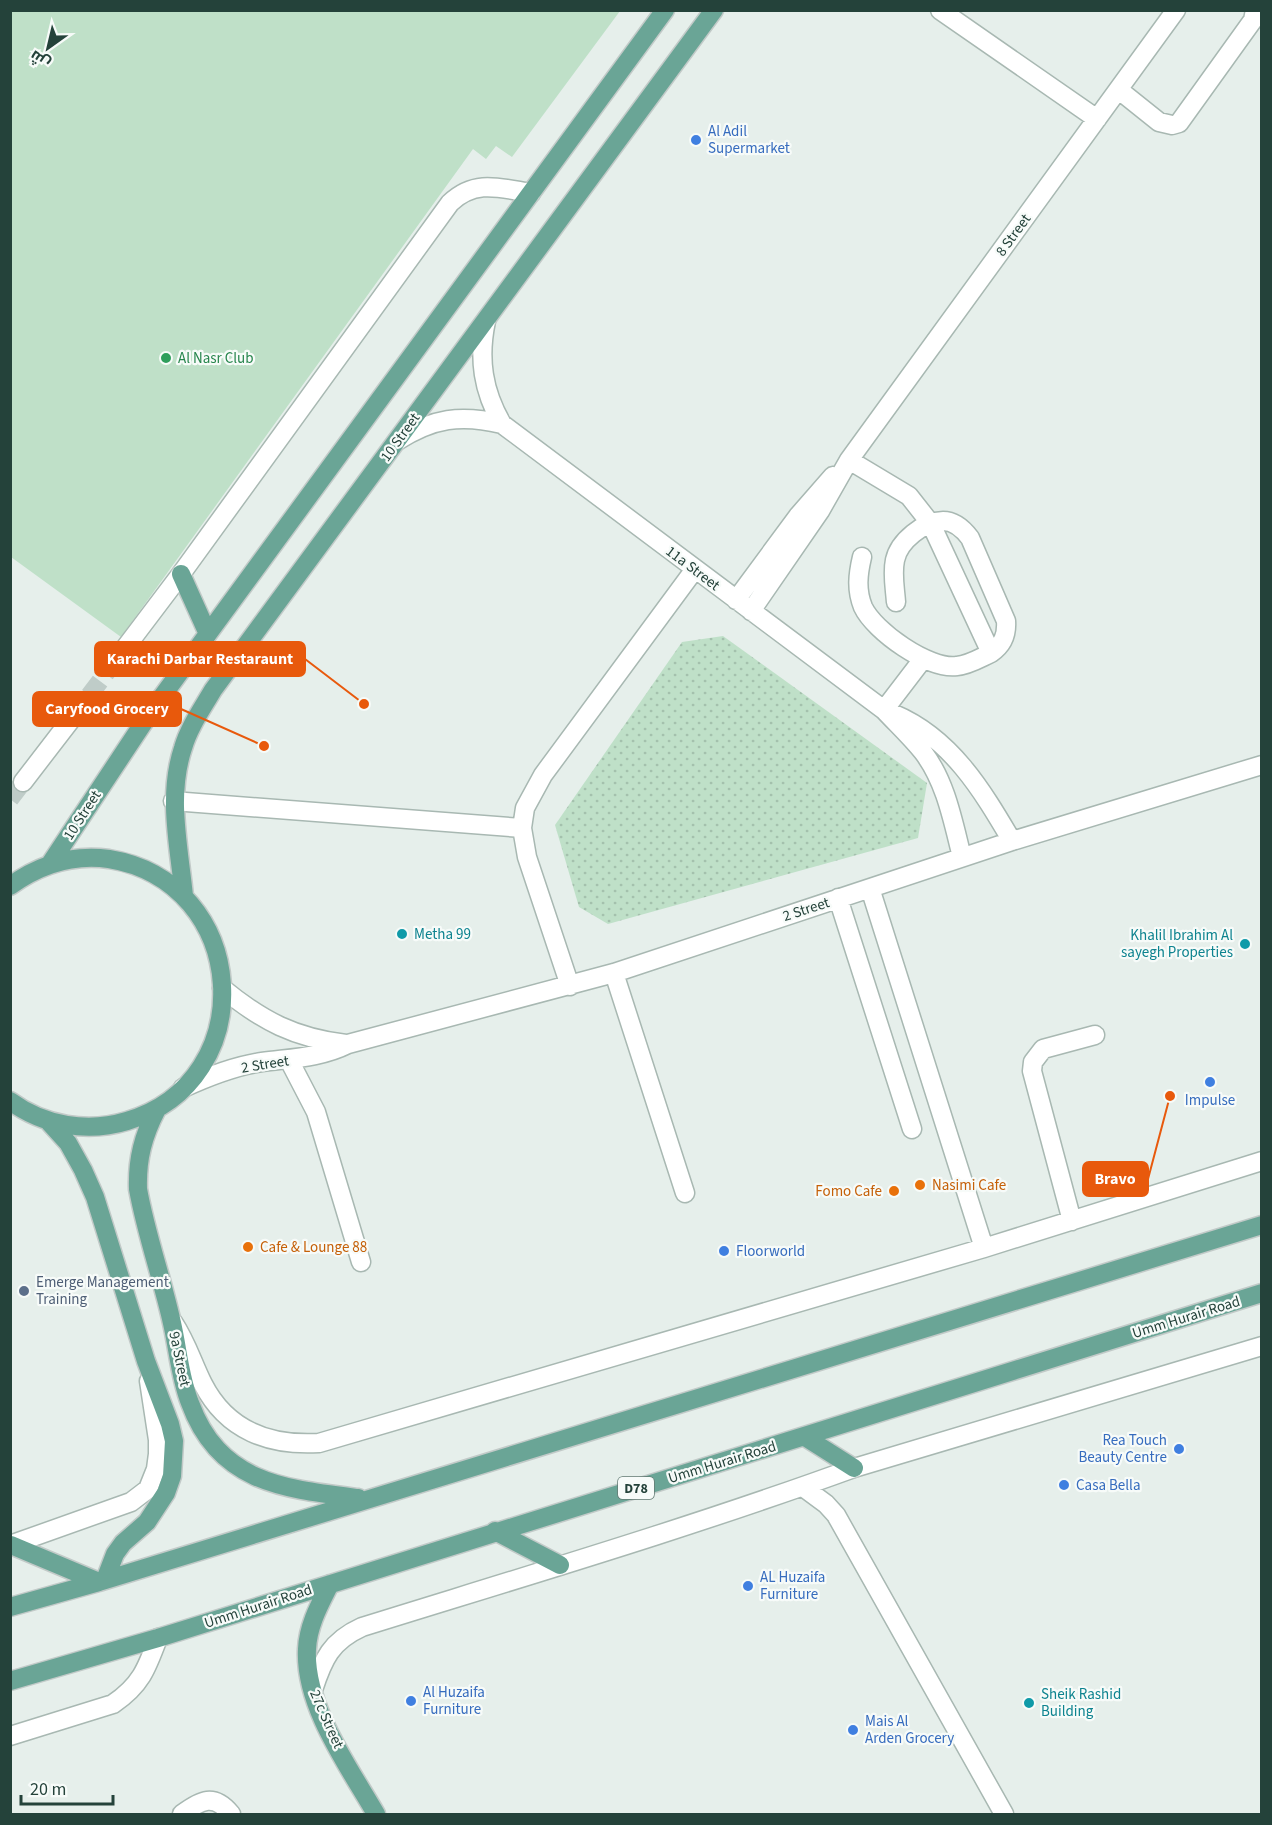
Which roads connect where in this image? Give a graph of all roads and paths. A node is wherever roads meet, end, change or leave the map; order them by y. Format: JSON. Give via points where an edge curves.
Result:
{"nodes":[{"id":1,"x":665,"y":10,"type":"edge"},
{"id":2,"x":714,"y":10,"type":"edge"},
{"id":3,"x":940,"y":10,"type":"edge"},
{"id":4,"x":1176,"y":10,"type":"edge"},
{"id":5,"x":1255,"y":10,"type":"edge"},
{"id":6,"x":1119,"y":90,"type":"junction"},
{"id":7,"x":1097,"y":119,"type":"junction"},
{"id":8,"x":531,"y":193,"type":"junction"},
{"id":9,"x":486,"y":321,"type":"junction"},
{"id":10,"x":502,"y":424,"type":"junction"},
{"id":11,"x":397,"y":441,"type":"junction"},
{"id":12,"x":849,"y":460,"type":"junction"},
{"id":13,"x":931,"y":524,"type":"junction"},
{"id":14,"x":862,"y":557,"type":"dead end"},
{"id":15,"x":695,"y":569,"type":"junction"},
{"id":16,"x":181,"y":574,"type":"junction"},
{"id":17,"x":736,"y":600,"type":"junction"},
{"id":18,"x":896,"y":602,"type":"dead end"},
{"id":19,"x":751,"y":611,"type":"junction"},
{"id":20,"x":208,"y":634,"type":"junction"},
{"id":21,"x":122,"y":652,"type":"tunnel mouth"},
{"id":22,"x":991,"y":653,"type":"junction"},
{"id":23,"x":923,"y":659,"type":"junction"},
{"id":24,"x":884,"y":710,"type":"junction"},
{"id":25,"x":73,"y":717,"type":"tunnel mouth"},
{"id":26,"x":1262,"y":765,"type":"edge"},
{"id":27,"x":23,"y":782,"type":"tunnel mouth"},
{"id":28,"x":173,"y":801,"type":"junction"},
{"id":29,"x":522,"y":828,"type":"junction"},
{"id":30,"x":1012,"y":841,"type":"junction"},
{"id":31,"x":962,"y":857,"type":"junction"},
{"id":32,"x":50,"y":864,"type":"junction"},
{"id":33,"x":10,"y":886,"type":"edge"},
{"id":34,"x":870,"y":888,"type":"junction"},
{"id":35,"x":184,"y":896,"type":"junction"},
{"id":36,"x":838,"y":898,"type":"junction"},
{"id":37,"x":614,"y":973,"type":"junction"},
{"id":38,"x":570,"y":986,"type":"junction"},
{"id":39,"x":222,"y":988,"type":"junction"},
{"id":40,"x":1095,"y":1035,"type":"dead end"},
{"id":41,"x":348,"y":1044,"type":"junction"},
{"id":42,"x":289,"y":1060,"type":"junction"},
{"id":43,"x":183,"y":1088,"type":"junction"},
{"id":44,"x":10,"y":1101,"type":"edge"},
{"id":45,"x":157,"y":1109,"type":"junction"},
{"id":46,"x":48,"y":1120,"type":"junction"},
{"id":47,"x":912,"y":1129,"type":"dead end"},
{"id":48,"x":1262,"y":1161,"type":"edge"},
{"id":49,"x":685,"y":1193,"type":"dead end"},
{"id":50,"x":1072,"y":1221,"type":"junction"},
{"id":51,"x":1262,"y":1225,"type":"edge"},
{"id":52,"x":984,"y":1248,"type":"junction"},
{"id":53,"x":361,"y":1262,"type":"dead end"},
{"id":54,"x":1262,"y":1293,"type":"edge"},
{"id":55,"x":172,"y":1320,"type":"junction"},
{"id":56,"x":1262,"y":1346,"type":"edge"},
{"id":57,"x":146,"y":1361,"type":"junction"},
{"id":58,"x":805,"y":1437,"type":"junction"},
{"id":59,"x":854,"y":1468,"type":"junction"},
{"id":60,"x":803,"y":1487,"type":"junction"},
{"id":61,"x":366,"y":1499,"type":"junction"},
{"id":62,"x":495,"y":1531,"type":"junction"},
{"id":63,"x":11,"y":1545,"type":"edge"},
{"id":64,"x":560,"y":1565,"type":"junction"},
{"id":65,"x":102,"y":1581,"type":"junction"},
{"id":66,"x":330,"y":1584,"type":"junction"},
{"id":67,"x":10,"y":1607,"type":"edge"},
{"id":68,"x":158,"y":1638,"type":"junction"},
{"id":69,"x":10,"y":1681,"type":"edge"},
{"id":70,"x":313,"y":1690,"type":"junction"},
{"id":71,"x":10,"y":1736,"type":"edge"},
{"id":72,"x":182,"y":1815,"type":"edge"},
{"id":73,"x":231,"y":1815,"type":"edge"},
{"id":74,"x":376,"y":1815,"type":"edge"},
{"id":75,"x":1004,"y":1815,"type":"edge"}],
"edges":[{"from":1,"to":8,"type":"main road","name":"10 Street"},
{"from":2,"to":9,"type":"main road","name":"10 Street"},
{"from":3,"to":7,"type":"street"},
{"from":4,"to":6,"type":"street","name":"8 Street"},
{"from":5,"to":6,"type":"street","via":[[1253,20],[1179,123],[1159,122]]},
{"from":6,"to":7,"type":"street","name":"8 Street"},
{"from":7,"to":12,"type":"street","name":"8 Street"},
{"from":8,"to":16,"type":"street","via":[[480,187],[450,203]]},
{"from":8,"to":20,"type":"main road","name":"10 Street"},
{"from":9,"to":10,"type":"street","name":"11a Street","via":[[482,343],[485,385]]},
{"from":9,"to":11,"type":"main road","name":"10 Street"},
{"from":10,"to":11,"type":"street","name":"11a Street","via":[[458,418],[416,429]]},
{"from":10,"to":15,"type":"street","name":"11a Street"},
{"from":11,"to":28,"type":"main road","name":"10 Street","via":[[207,700],[183,747]]},
{"from":12,"to":13,"type":"street","via":[[909,496]]},
{"from":12,"to":17,"type":"street","name":"8 Street","via":[[813,497]]},
{"from":12,"to":19,"type":"street","name":"8 Street","via":[[820,511]]},
{"from":13,"to":18,"type":"street","via":[[901,545],[893,573]]},
{"from":13,"to":22,"type":"street"},
{"from":13,"to":22,"type":"street","via":[[954,523],[970,538],[1006,621],[1004,640]]},
{"from":14,"to":23,"type":"street","via":[[858,583],[864,608],[876,624]]},
{"from":15,"to":17,"type":"street","name":"11a Street"},
{"from":15,"to":29,"type":"street","via":[[543,774],[525,808]]},
{"from":16,"to":20,"type":"main road"},
{"from":16,"to":21,"type":"street"},
{"from":17,"to":19,"type":"street","name":"11a Street"},
{"from":19,"to":24,"type":"street","name":"11a Street"},
{"from":20,"to":32,"type":"main road","name":"10 Street","via":[[150,713]]},
{"from":22,"to":23,"type":"street","via":[[956,667]]},
{"from":23,"to":24,"type":"street"},
{"from":24,"to":30,"type":"street","name":"11a Street","via":[[920,727],[957,760],[985,795]]},
{"from":24,"to":31,"type":"street","name":"11a Street","via":[[933,767],[947,800]]},
{"from":25,"to":27,"type":"street"},
{"from":26,"to":30,"type":"street","name":"2 Street"},
{"from":28,"to":29,"type":"street"},
{"from":28,"to":35,"type":"main road","name":"10 Street"},
{"from":29,"to":38,"type":"street","via":[[526,857]]},
{"from":30,"to":31,"type":"street","name":"2 Street"},
{"from":31,"to":34,"type":"street","name":"2 Street"},
{"from":32,"to":33,"type":"main road"},
{"from":32,"to":35,"type":"main road","via":[[98,858],[122,861],[165,880]]},
{"from":34,"to":36,"type":"street","name":"2 Street"},
{"from":34,"to":52,"type":"street"},
{"from":35,"to":39,"type":"main road","via":[[212,938]]},
{"from":36,"to":37,"type":"street","name":"2 Street"},
{"from":36,"to":47,"type":"street"},
{"from":37,"to":38,"type":"street","name":"2 Street"},
{"from":37,"to":49,"type":"street"},
{"from":38,"to":41,"type":"street","name":"2 Street"},
{"from":39,"to":41,"type":"street","name":"2 Street","via":[[267,1022],[320,1041]]},
{"from":39,"to":43,"type":"main road","via":[[221,1016],[214,1042],[201,1067]]},
{"from":40,"to":50,"type":"street","via":[[1043,1049],[1033,1062],[1032,1071]]},
{"from":41,"to":42,"type":"street","name":"2 Street","via":[[327,1053]]},
{"from":42,"to":43,"type":"street","name":"2 Street","via":[[237,1067]]},
{"from":42,"to":53,"type":"street","via":[[316,1112]]},
{"from":43,"to":45,"type":"main road"},
{"from":44,"to":46,"type":"main road"},
{"from":45,"to":46,"type":"main road","via":[[104,1126],[70,1126]]},
{"from":45,"to":55,"type":"main road","name":"9a Street","via":[[140,1148],[138,1189]]},
{"from":46,"to":57,"type":"main road","name":"9a Street","via":[[68,1143],[95,1197]]},
{"from":48,"to":50,"type":"street"},
{"from":50,"to":52,"type":"street"},
{"from":51,"to":61,"type":"main road"},
{"from":52,"to":55,"type":"street","via":[[319,1443],[276,1442],[239,1426],[212,1400]]},
{"from":54,"to":58,"type":"main road","name":"Umm Hurair Road","number":"D78"},
{"from":55,"to":61,"type":"main road","name":"9a Street","via":[[189,1402],[210,1441],[225,1457],[253,1476],[283,1488]]},
{"from":56,"to":59,"type":"street"},
{"from":57,"to":63,"type":"street","via":[[158,1440],[156,1469],[148,1489],[131,1502]]},
{"from":57,"to":65,"type":"main road","name":"9a Street","via":[[174,1441],[172,1476],[158,1508],[123,1543]]},
{"from":58,"to":59,"type":"main road"},
{"from":58,"to":62,"type":"main road","name":"Umm Hurair Road","number":"D78"},
{"from":59,"to":60,"type":"street"},
{"from":60,"to":64,"type":"street"},
{"from":60,"to":75,"type":"street","via":[[826,1504],[840,1522]]},
{"from":61,"to":65,"type":"main road"},
{"from":62,"to":64,"type":"main road"},
{"from":62,"to":66,"type":"main road","name":"Umm Hurair Road","number":"D78"},
{"from":63,"to":65,"type":"main road"},
{"from":64,"to":70,"type":"street","via":[[353,1631],[326,1656]]},
{"from":65,"to":67,"type":"main road"},
{"from":66,"to":68,"type":"main road","name":"Umm Hurair Road","number":"D78"},
{"from":66,"to":70,"type":"main road","name":"27c Street","via":[[309,1639],[308,1668]]},
{"from":68,"to":69,"type":"main road","name":"Umm Hurair Road","number":"D78"},
{"from":68,"to":71,"type":"street","via":[[140,1681],[128,1694],[105,1707]]},
{"from":70,"to":74,"type":"main road","name":"27c Street","via":[[330,1732]]},
{"from":72,"to":73,"type":"street","via":[[204,1801],[223,1805]]}]}
